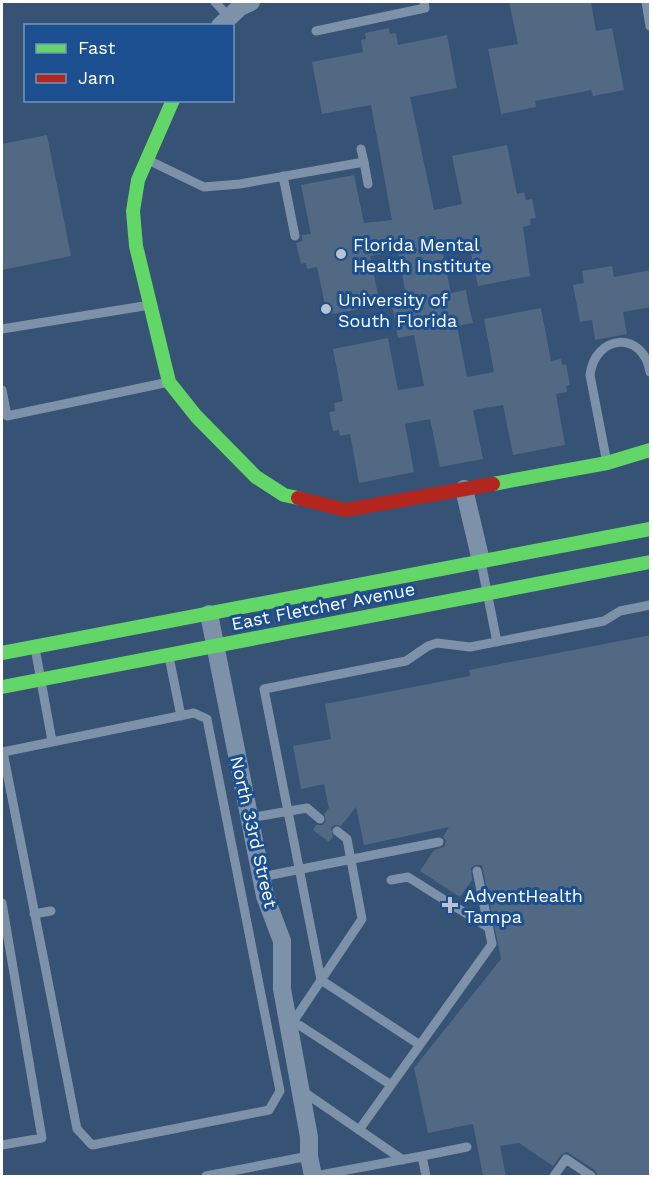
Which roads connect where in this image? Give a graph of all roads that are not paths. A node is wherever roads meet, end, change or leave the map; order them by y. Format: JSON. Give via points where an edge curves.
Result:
{"nodes":[{"id":1,"x":215,"y":2,"type":"edge"},
{"id":2,"x":251,"y":2,"type":"edge"},
{"id":3,"x":424,"y":2,"type":"edge"},
{"id":4,"x":646,"y":2,"type":"edge"},
{"id":5,"x":224,"y":21,"type":"edge"},
{"id":6,"x":651,"y":26,"type":"edge"},
{"id":7,"x":316,"y":31,"type":"dead end"},
{"id":8,"x":172,"y":102,"type":"edge"},
{"id":9,"x":361,"y":149,"type":"dead end"},
{"id":10,"x":148,"y":160,"type":"junction"},
{"id":11,"x":364,"y":162,"type":"junction"},
{"id":12,"x":283,"y":176,"type":"junction"},
{"id":13,"x":368,"y":184,"type":"dead end"},
{"id":14,"x":295,"y":236,"type":"dead end"},
{"id":15,"x":150,"y":305,"type":"junction"},
{"id":16,"x":2,"y":330,"type":"edge"},
{"id":17,"x":651,"y":372,"type":"edge"},
{"id":18,"x":169,"y":382,"type":"junction"},
{"id":19,"x":2,"y":390,"type":"edge"},
{"id":20,"x":651,"y":450,"type":"edge"},
{"id":21,"x":607,"y":463,"type":"junction"},
{"id":22,"x":464,"y":489,"type":"junction"},
{"id":23,"x":651,"y":529,"type":"edge"},
{"id":24,"x":481,"y":561,"type":"junction"},
{"id":25,"x":651,"y":562,"type":"edge"},
{"id":26,"x":488,"y":593,"type":"junction"},
{"id":27,"x":651,"y":605,"type":"edge"},
{"id":28,"x":208,"y":614,"type":"junction"},
{"id":29,"x":497,"y":642,"type":"junction"},
{"id":30,"x":215,"y":645,"type":"junction"},
{"id":31,"x":35,"y":647,"type":"junction"},
{"id":32,"x":2,"y":653,"type":"edge"},
{"id":33,"x":168,"y":654,"type":"junction"},
{"id":34,"x":41,"y":679,"type":"junction"},
{"id":35,"x":2,"y":687,"type":"edge"},
{"id":36,"x":181,"y":716,"type":"junction"},
{"id":37,"x":52,"y":741,"type":"junction"},
{"id":38,"x":288,"y":812,"type":"junction"},
{"id":39,"x":249,"y":818,"type":"junction"},
{"id":40,"x":320,"y":819,"type":"dead end"},
{"id":41,"x":337,"y":831,"type":"dead end"},
{"id":42,"x":439,"y":842,"type":"dead end"},
{"id":43,"x":351,"y":860,"type":"junction"},
{"id":44,"x":299,"y":870,"type":"junction"},
{"id":45,"x":477,"y":871,"type":"dead end"},
{"id":46,"x":261,"y":877,"type":"junction"},
{"id":47,"x":391,"y":880,"type":"dead end"},
{"id":48,"x":2,"y":903,"type":"edge"},
{"id":49,"x":51,"y":911,"type":"dead end"},
{"id":50,"x":3,"y":914,"type":"edge"},
{"id":51,"x":34,"y":914,"type":"junction"},
{"id":52,"x":489,"y":928,"type":"junction"},
{"id":53,"x":252,"y":945,"type":"junction"},
{"id":54,"x":240,"y":948,"type":"dead end"},
{"id":55,"x":321,"y":980,"type":"junction"},
{"id":56,"x":291,"y":1024,"type":"junction"},
{"id":57,"x":420,"y":1045,"type":"junction"},
{"id":58,"x":391,"y":1085,"type":"junction"},
{"id":59,"x":301,"y":1090,"type":"junction"},
{"id":60,"x":359,"y":1130,"type":"junction"},
{"id":61,"x":2,"y":1145,"type":"edge"},
{"id":62,"x":467,"y":1147,"type":"dead end"},
{"id":63,"x":309,"y":1156,"type":"junction"},
{"id":64,"x":422,"y":1156,"type":"junction"},
{"id":65,"x":403,"y":1160,"type":"junction"},
{"id":66,"x":206,"y":1176,"type":"edge"},
{"id":67,"x":314,"y":1176,"type":"edge"},
{"id":68,"x":426,"y":1176,"type":"edge"},
{"id":69,"x":554,"y":1176,"type":"edge"},
{"id":70,"x":591,"y":1176,"type":"edge"}],
"edges":[{"from":1,"to":5,"type":"lane"},
{"from":2,"to":5,"type":"street"},
{"from":3,"to":7,"type":"lane","via":[[425,8]]},
{"from":4,"to":6,"type":"lane"},
{"from":8,"to":10,"type":"main road"},
{"from":9,"to":11,"type":"lane"},
{"from":10,"to":12,"type":"lane","via":[[204,187]]},
{"from":10,"to":15,"type":"main road","via":[[138,180],[133,211],[134,236]]},
{"from":11,"to":12,"type":"lane"},
{"from":11,"to":13,"type":"lane"},
{"from":12,"to":14,"type":"lane"},
{"from":15,"to":16,"type":"lane"},
{"from":15,"to":18,"type":"main road"},
{"from":17,"to":21,"type":"lane","via":[[648,358],[638,347],[624,342],[609,345],[592,362],[590,375]]},
{"from":18,"to":19,"type":"lane","via":[[7,416]]},
{"from":18,"to":22,"type":"main road","via":[[196,416],[256,477],[284,495],[346,510]]},
{"from":20,"to":21,"type":"main road"},
{"from":21,"to":22,"type":"main road"},
{"from":22,"to":24,"type":"street"},
{"from":23,"to":24,"type":"main road","name":"East Fletcher Avenue"},
{"from":24,"to":26,"type":"lane"},
{"from":24,"to":28,"type":"main road","name":"East Fletcher Avenue"},
{"from":25,"to":26,"type":"main road","name":"East Fletcher Avenue"},
{"from":26,"to":29,"type":"lane"},
{"from":26,"to":30,"type":"main road","name":"East Fletcher Avenue"},
{"from":27,"to":29,"type":"lane","via":[[620,610],[604,621]]},
{"from":28,"to":30,"type":"street","name":"North 33rd Street"},
{"from":28,"to":31,"type":"main road","name":"East Fletcher Avenue"},
{"from":29,"to":38,"type":"lane","via":[[470,647],[437,643],[405,661],[264,689]]},
{"from":30,"to":33,"type":"main road","name":"East Fletcher Avenue"},
{"from":30,"to":39,"type":"street","name":"North 33rd Street"},
{"from":31,"to":32,"type":"main road","name":"East Fletcher Avenue"},
{"from":31,"to":34,"type":"lane"},
{"from":33,"to":34,"type":"main road","name":"East Fletcher Avenue"},
{"from":33,"to":36,"type":"lane"},
{"from":34,"to":35,"type":"main road","name":"East Fletcher Avenue"},
{"from":34,"to":37,"type":"lane"},
{"from":36,"to":37,"type":"lane"},
{"from":36,"to":53,"type":"lane","via":[[194,713],[207,719]]},
{"from":37,"to":51,"type":"lane","via":[[3,752]]},
{"from":38,"to":39,"type":"lane"},
{"from":38,"to":40,"type":"lane","via":[[307,808]]},
{"from":38,"to":44,"type":"lane"},
{"from":39,"to":46,"type":"street","name":"North 33rd Street"},
{"from":41,"to":43,"type":"lane","via":[[347,839]]},
{"from":42,"to":43,"type":"lane"},
{"from":43,"to":44,"type":"lane"},
{"from":43,"to":55,"type":"lane","via":[[362,919]]},
{"from":44,"to":46,"type":"lane"},
{"from":44,"to":55,"type":"lane"},
{"from":45,"to":52,"type":"lane"},
{"from":46,"to":56,"type":"street","name":"North 33rd Street","via":[[282,941],[282,989]]},
{"from":47,"to":52,"type":"lane","via":[[408,877]]},
{"from":48,"to":50,"type":"lane"},
{"from":49,"to":51,"type":"lane"},
{"from":50,"to":61,"type":"lane","via":[[42,1138]]},
{"from":51,"to":53,"type":"lane","via":[[77,1130],[92,1145],[269,1110],[280,1091]]},
{"from":52,"to":57,"type":"lane","via":[[492,944]]},
{"from":53,"to":54,"type":"lane"},
{"from":55,"to":56,"type":"lane"},
{"from":55,"to":57,"type":"lane"},
{"from":56,"to":58,"type":"lane"},
{"from":56,"to":59,"type":"street","name":"North 33rd Street"},
{"from":57,"to":58,"type":"lane"},
{"from":58,"to":60,"type":"lane"},
{"from":59,"to":60,"type":"lane"},
{"from":59,"to":63,"type":"street","name":"North 33rd Street"},
{"from":60,"to":65,"type":"lane"},
{"from":62,"to":64,"type":"lane"},
{"from":63,"to":66,"type":"lane"},
{"from":63,"to":67,"type":"street","name":"North 33rd Street"},
{"from":64,"to":65,"type":"lane"},
{"from":64,"to":68,"type":"lane"},
{"from":65,"to":67,"type":"lane"},
{"from":69,"to":70,"type":"lane","via":[[567,1159]]}]}
